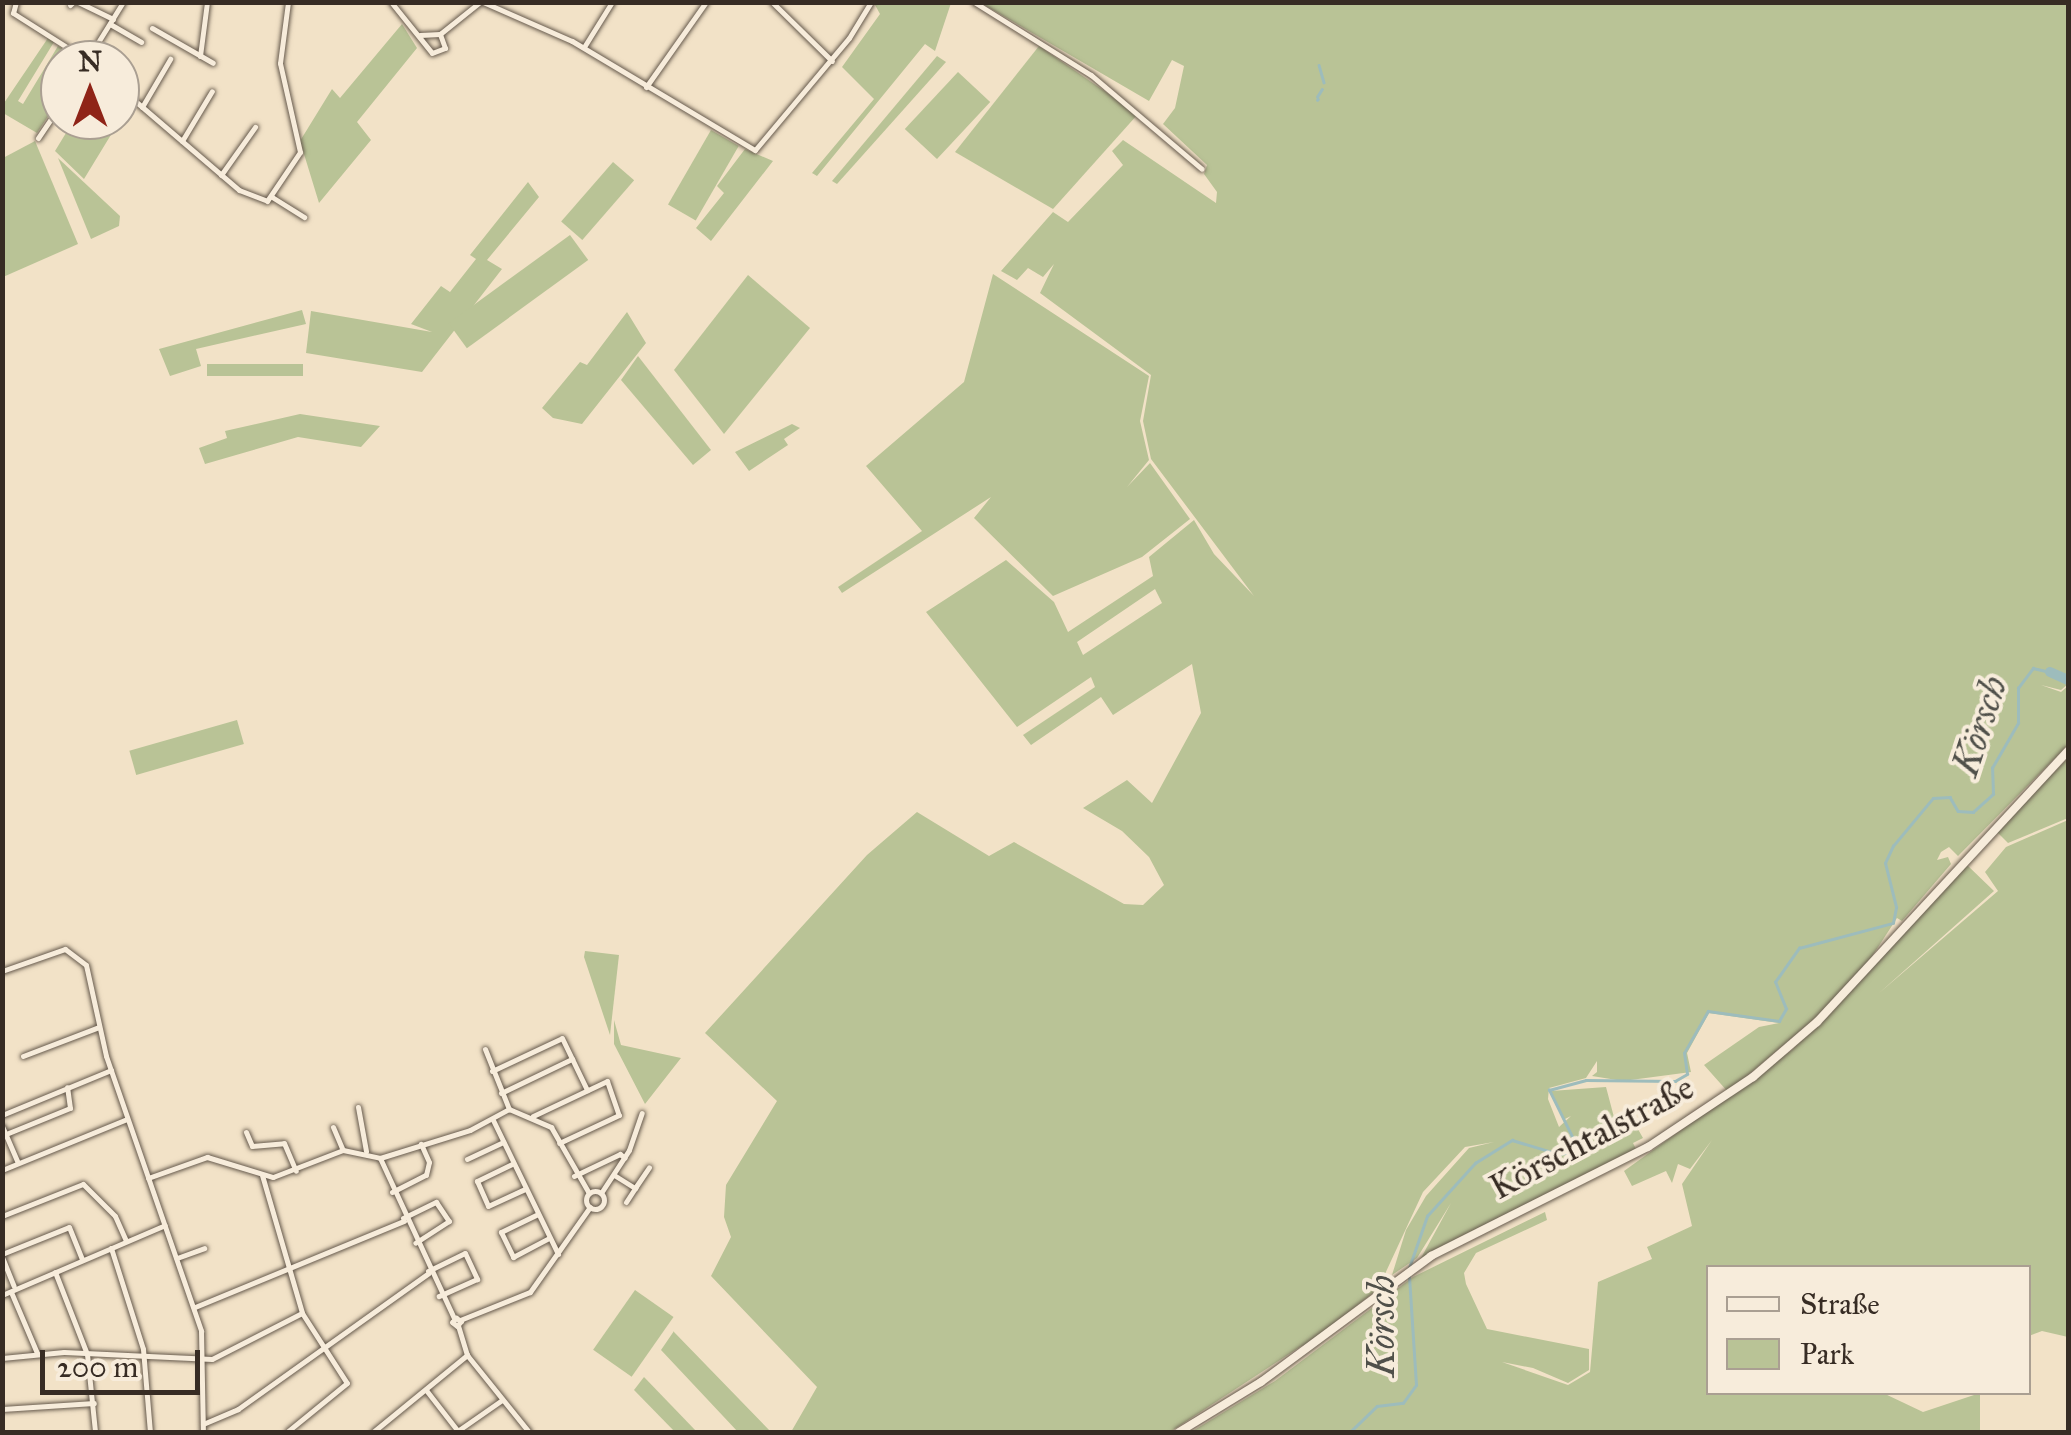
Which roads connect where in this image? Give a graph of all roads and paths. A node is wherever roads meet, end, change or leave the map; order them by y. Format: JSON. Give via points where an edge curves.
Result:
{"nodes":[{"id":1,"x":16,"y":2,"type":"edge"},
{"id":2,"x":123,"y":2,"type":"edge"},
{"id":3,"x":208,"y":2,"type":"edge"},
{"id":4,"x":288,"y":2,"type":"edge"},
{"id":5,"x":391,"y":2,"type":"edge"},
{"id":6,"x":481,"y":2,"type":"edge"},
{"id":7,"x":612,"y":2,"type":"edge"},
{"id":8,"x":706,"y":2,"type":"edge"},
{"id":9,"x":772,"y":2,"type":"edge"},
{"id":10,"x":862,"y":2,"type":"edge"},
{"id":11,"x":974,"y":2,"type":"edge"},
{"id":12,"x":74,"y":3,"type":"edge"},
{"id":13,"x":870,"y":4,"type":"edge"},
{"id":14,"x":112,"y":21,"type":"junction"},
{"id":15,"x":152,"y":28,"type":"dead end"},
{"id":16,"x":418,"y":34,"type":"junction"},
{"id":17,"x":440,"y":34,"type":"junction"},
{"id":18,"x":56,"y":40,"type":"edge"},
{"id":19,"x":100,"y":40,"type":"edge"},
{"id":20,"x":141,"y":42,"type":"dead end"},
{"id":21,"x":583,"y":48,"type":"junction"},
{"id":22,"x":200,"y":56,"type":"junction"},
{"id":23,"x":170,"y":58,"type":"dead end"},
{"id":24,"x":832,"y":61,"type":"junction"},
{"id":25,"x":213,"y":63,"type":"dead end"},
{"id":26,"x":646,"y":87,"type":"junction"},
{"id":27,"x":212,"y":92,"type":"dead end"},
{"id":28,"x":142,"y":107,"type":"joint"},
{"id":29,"x":255,"y":127,"type":"dead end"},
{"id":30,"x":40,"y":135,"type":"edge"},
{"id":31,"x":38,"y":138,"type":"dead end"},
{"id":32,"x":182,"y":142,"type":"junction"},
{"id":33,"x":1202,"y":169,"type":"dead end"},
{"id":34,"x":221,"y":175,"type":"junction"},
{"id":35,"x":272,"y":196,"type":"junction"},
{"id":36,"x":304,"y":217,"type":"dead end"},
{"id":37,"x":2068,"y":751,"type":"edge"},
{"id":38,"x":2,"y":971,"type":"edge"},
{"id":39,"x":99,"y":1026,"type":"junction"},
{"id":40,"x":484,"y":1048,"type":"dead end"},
{"id":41,"x":24,"y":1056,"type":"dead end"},
{"id":42,"x":572,"y":1059,"type":"junction"},
{"id":43,"x":111,"y":1070,"type":"junction"},
{"id":44,"x":492,"y":1071,"type":"junction"},
{"id":45,"x":67,"y":1087,"type":"junction"},
{"id":46,"x":587,"y":1090,"type":"junction"},
{"id":47,"x":501,"y":1093,"type":"junction"},
{"id":48,"x":358,"y":1106,"type":"dead end"},
{"id":49,"x":509,"y":1108,"type":"junction"},
{"id":50,"x":642,"y":1113,"type":"dead end"},
{"id":51,"x":2,"y":1114,"type":"edge"},
{"id":52,"x":533,"y":1116,"type":"junction"},
{"id":53,"x":127,"y":1120,"type":"junction"},
{"id":54,"x":492,"y":1120,"type":"junction"},
{"id":55,"x":334,"y":1127,"type":"dead end"},
{"id":56,"x":4,"y":1132,"type":"edge"},
{"id":57,"x":246,"y":1132,"type":"dead end"},
{"id":58,"x":502,"y":1142,"type":"junction"},
{"id":59,"x":420,"y":1143,"type":"junction"},
{"id":60,"x":559,"y":1143,"type":"junction"},
{"id":61,"x":343,"y":1150,"type":"junction"},
{"id":62,"x":366,"y":1151,"type":"junction"},
{"id":63,"x":380,"y":1158,"type":"junction"},
{"id":64,"x":625,"y":1158,"type":"junction"},
{"id":65,"x":466,"y":1159,"type":"dead end"},
{"id":66,"x":513,"y":1163,"type":"junction"},
{"id":67,"x":18,"y":1164,"type":"junction"},
{"id":68,"x":649,"y":1168,"type":"dead end"},
{"id":69,"x":2,"y":1170,"type":"edge"},
{"id":70,"x":296,"y":1171,"type":"junction"},
{"id":71,"x":614,"y":1174,"type":"junction"},
{"id":72,"x":262,"y":1175,"type":"junction"},
{"id":73,"x":574,"y":1176,"type":"junction"},
{"id":74,"x":148,"y":1178,"type":"junction"},
{"id":75,"x":524,"y":1188,"type":"junction"},
{"id":76,"x":635,"y":1188,"type":"junction"},
{"id":77,"x":392,"y":1192,"type":"junction"},
{"id":78,"x":602,"y":1192,"type":"junction"},
{"id":79,"x":589,"y":1193,"type":"junction"},
{"id":80,"x":626,"y":1202,"type":"dead end"},
{"id":81,"x":590,"y":1207,"type":"junction"},
{"id":82,"x":537,"y":1215,"type":"junction"},
{"id":83,"x":2,"y":1216,"type":"edge"},
{"id":84,"x":403,"y":1219,"type":"junction"},
{"id":85,"x":165,"y":1225,"type":"junction"},
{"id":86,"x":548,"y":1238,"type":"junction"},
{"id":87,"x":126,"y":1241,"type":"junction"},
{"id":88,"x":416,"y":1244,"type":"junction"},
{"id":89,"x":111,"y":1248,"type":"junction"},
{"id":90,"x":204,"y":1248,"type":"dead end"},
{"id":91,"x":558,"y":1254,"type":"junction"},
{"id":92,"x":2,"y":1255,"type":"edge"},
{"id":93,"x":177,"y":1258,"type":"junction"},
{"id":94,"x":82,"y":1260,"type":"junction"},
{"id":95,"x":287,"y":1270,"type":"junction"},
{"id":96,"x":54,"y":1271,"type":"junction"},
{"id":97,"x":428,"y":1272,"type":"junction"},
{"id":98,"x":12,"y":1289,"type":"junction"},
{"id":99,"x":2,"y":1295,"type":"edge"},
{"id":100,"x":440,"y":1296,"type":"junction"},
{"id":101,"x":195,"y":1307,"type":"junction"},
{"id":102,"x":302,"y":1313,"type":"junction"},
{"id":103,"x":457,"y":1321,"type":"junction"},
{"id":104,"x":322,"y":1350,"type":"junction"},
{"id":105,"x":38,"y":1354,"type":"junction"},
{"id":106,"x":87,"y":1354,"type":"junction"},
{"id":107,"x":467,"y":1356,"type":"junction"},
{"id":108,"x":2,"y":1358,"type":"edge"},
{"id":109,"x":202,"y":1358,"type":"junction"},
{"id":110,"x":142,"y":1359,"type":"junction"},
{"id":111,"x":426,"y":1390,"type":"junction"},
{"id":112,"x":502,"y":1399,"type":"junction"},
{"id":113,"x":94,"y":1402,"type":"junction"},
{"id":114,"x":2,"y":1409,"type":"edge"},
{"id":115,"x":385,"y":1423,"type":"junction"},
{"id":116,"x":202,"y":1424,"type":"junction"},
{"id":117,"x":95,"y":1432,"type":"edge"},
{"id":118,"x":150,"y":1432,"type":"edge"},
{"id":119,"x":203,"y":1432,"type":"edge"},
{"id":120,"x":288,"y":1432,"type":"edge"},
{"id":121,"x":373,"y":1432,"type":"edge"},
{"id":122,"x":392,"y":1432,"type":"edge"},
{"id":123,"x":457,"y":1432,"type":"edge"},
{"id":124,"x":527,"y":1432,"type":"edge"},
{"id":125,"x":1180,"y":1432,"type":"edge"}],
"edges":[{"from":1,"to":18,"type":"street","via":[[13,13]]},
{"from":2,"to":14,"type":"street"},
{"from":3,"to":22,"type":"street"},
{"from":4,"to":35,"type":"street","via":[[280,64],[300,152]]},
{"from":5,"to":16,"type":"street"},
{"from":6,"to":17,"type":"street"},
{"from":6,"to":21,"type":"street","via":[[521,14]]},
{"from":7,"to":21,"type":"street"},
{"from":8,"to":26,"type":"street"},
{"from":9,"to":24,"type":"street"},
{"from":10,"to":13,"type":"street"},
{"from":11,"to":33,"type":"street","via":[[1100,82]]},
{"from":12,"to":14,"type":"street"},
{"from":13,"to":24,"type":"street"},
{"from":14,"to":19,"type":"street"},
{"from":14,"to":20,"type":"street"},
{"from":15,"to":22,"type":"street"},
{"from":16,"to":17,"type":"street"},
{"from":16,"to":17,"type":"street","via":[[436,54],[445,48]]},
{"from":21,"to":26,"type":"street"},
{"from":22,"to":25,"type":"street"},
{"from":23,"to":28,"type":"street"},
{"from":24,"to":26,"type":"street","via":[[755,150]]},
{"from":27,"to":32,"type":"street"},
{"from":28,"to":32,"type":"street"},
{"from":29,"to":34,"type":"street"},
{"from":30,"to":31,"type":"street"},
{"from":32,"to":34,"type":"street"},
{"from":34,"to":35,"type":"street","via":[[261,202]]},
{"from":35,"to":36,"type":"street"},
{"from":37,"to":125,"type":"main road","name":"Körschtalstraße","via":[[1817,1022],[1754,1077],[1648,1146],[1420,1264],[1261,1382]]},
{"from":38,"to":39,"type":"street","via":[[58,950],[76,952],[87,968]]},
{"from":39,"to":41,"type":"street"},
{"from":39,"to":43,"type":"street"},
{"from":40,"to":44,"type":"street"},
{"from":42,"to":44,"type":"street","via":[[562,1038]]},
{"from":42,"to":46,"type":"street"},
{"from":42,"to":47,"type":"street"},
{"from":43,"to":45,"type":"street"},
{"from":43,"to":53,"type":"street"},
{"from":44,"to":47,"type":"street"},
{"from":45,"to":51,"type":"street"},
{"from":45,"to":56,"type":"street","via":[[70,1108]]},
{"from":46,"to":52,"type":"street"},
{"from":46,"to":60,"type":"street","via":[[606,1081],[619,1115]]},
{"from":47,"to":49,"type":"street"},
{"from":48,"to":62,"type":"street"},
{"from":49,"to":52,"type":"street"},
{"from":49,"to":54,"type":"street"},
{"from":50,"to":64,"type":"street"},
{"from":52,"to":60,"type":"street"},
{"from":53,"to":67,"type":"street"},
{"from":53,"to":74,"type":"street"},
{"from":54,"to":58,"type":"street"},
{"from":54,"to":59,"type":"street"},
{"from":55,"to":61,"type":"street"},
{"from":56,"to":67,"type":"street"},
{"from":57,"to":70,"type":"street","via":[[252,1146],[284,1143]]},
{"from":58,"to":65,"type":"street"},
{"from":58,"to":66,"type":"street"},
{"from":59,"to":63,"type":"street"},
{"from":59,"to":77,"type":"street","via":[[429,1170]]},
{"from":60,"to":73,"type":"street"},
{"from":61,"to":62,"type":"street"},
{"from":61,"to":70,"type":"street"},
{"from":62,"to":63,"type":"street"},
{"from":63,"to":77,"type":"street"},
{"from":64,"to":71,"type":"street"},
{"from":64,"to":73,"type":"street","via":[[620,1154]]},
{"from":66,"to":75,"type":"street"},
{"from":66,"to":75,"type":"street","via":[[476,1181],[488,1206]]},
{"from":67,"to":69,"type":"street"},
{"from":68,"to":76,"type":"street"},
{"from":70,"to":72,"type":"street"},
{"from":71,"to":76,"type":"street"},
{"from":71,"to":78,"type":"street"},
{"from":72,"to":74,"type":"street","via":[[207,1157]]},
{"from":72,"to":95,"type":"street"},
{"from":73,"to":79,"type":"street"},
{"from":74,"to":85,"type":"street"},
{"from":75,"to":82,"type":"street"},
{"from":76,"to":80,"type":"street"},
{"from":77,"to":84,"type":"street"},
{"from":78,"to":79,"type":"street"},
{"from":78,"to":81,"type":"street","via":[[603,1205]]},
{"from":79,"to":81,"type":"street"},
{"from":81,"to":91,"type":"street"},
{"from":82,"to":86,"type":"street"},
{"from":82,"to":86,"type":"street","via":[[501,1232],[513,1257]]},
{"from":83,"to":87,"type":"street","via":[[83,1184],[116,1216]]},
{"from":84,"to":88,"type":"street"},
{"from":84,"to":88,"type":"street","via":[[436,1202],[449,1221]]},
{"from":84,"to":95,"type":"street"},
{"from":85,"to":87,"type":"street"},
{"from":85,"to":93,"type":"street"},
{"from":86,"to":91,"type":"street"},
{"from":87,"to":89,"type":"street"},
{"from":88,"to":97,"type":"street"},
{"from":89,"to":94,"type":"street"},
{"from":89,"to":110,"type":"street"},
{"from":90,"to":93,"type":"street"},
{"from":91,"to":103,"type":"street","via":[[521,1298]]},
{"from":92,"to":94,"type":"street","via":[[69,1227]]},
{"from":92,"to":98,"type":"street"},
{"from":93,"to":101,"type":"street"},
{"from":94,"to":96,"type":"street"},
{"from":95,"to":101,"type":"street"},
{"from":95,"to":102,"type":"street"},
{"from":96,"to":98,"type":"street"},
{"from":96,"to":106,"type":"street"},
{"from":97,"to":100,"type":"street"},
{"from":97,"to":100,"type":"street","via":[[465,1253],[477,1279]]},
{"from":97,"to":104,"type":"street"},
{"from":98,"to":99,"type":"street"},
{"from":98,"to":105,"type":"street"},
{"from":100,"to":103,"type":"street"},
{"from":101,"to":109,"type":"street"},
{"from":102,"to":104,"type":"street"},
{"from":102,"to":109,"type":"street","via":[[223,1356]]},
{"from":103,"to":107,"type":"street"},
{"from":104,"to":116,"type":"street","via":[[238,1409]]},
{"from":104,"to":120,"type":"street","via":[[347,1383]]},
{"from":105,"to":106,"type":"street"},
{"from":105,"to":108,"type":"street"},
{"from":106,"to":110,"type":"street"},
{"from":106,"to":113,"type":"street"},
{"from":107,"to":111,"type":"street"},
{"from":107,"to":112,"type":"street"},
{"from":109,"to":110,"type":"street"},
{"from":109,"to":116,"type":"street"},
{"from":110,"to":118,"type":"street"},
{"from":111,"to":115,"type":"street"},
{"from":111,"to":123,"type":"street"},
{"from":112,"to":123,"type":"street"},
{"from":112,"to":124,"type":"street"},
{"from":113,"to":114,"type":"street"},
{"from":113,"to":117,"type":"street"},
{"from":115,"to":121,"type":"street"},
{"from":115,"to":122,"type":"street"},
{"from":116,"to":119,"type":"street"}]}
